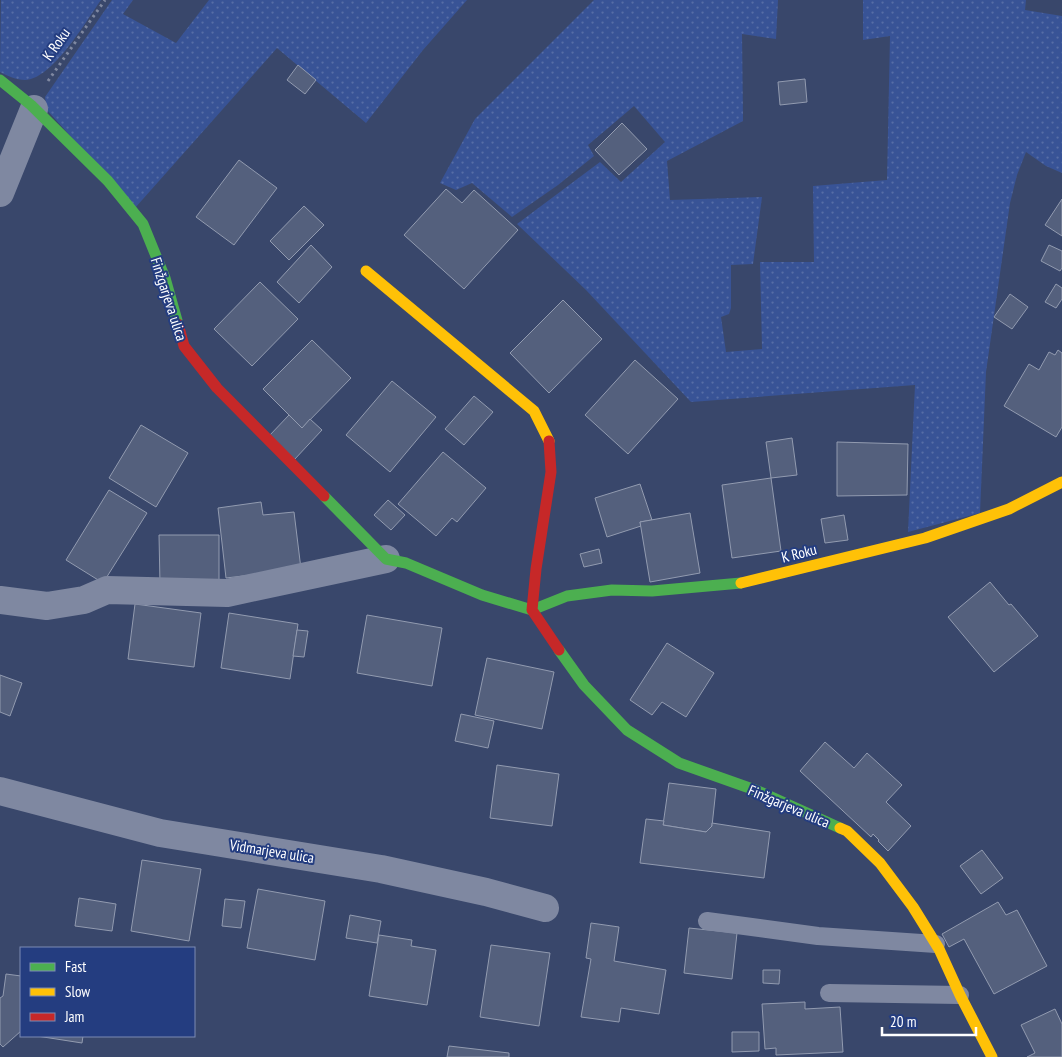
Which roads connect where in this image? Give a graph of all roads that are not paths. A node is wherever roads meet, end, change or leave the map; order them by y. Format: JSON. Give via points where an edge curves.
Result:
{"nodes":[{"id":1,"x":0,"y":80,"type":"edge"},
{"id":2,"x":33,"y":107,"type":"junction"},
{"id":3,"x":0,"y":193,"type":"edge"},
{"id":4,"x":366,"y":271,"type":"dead end"},
{"id":5,"x":1062,"y":482,"type":"edge"},
{"id":6,"x":386,"y":559,"type":"junction"},
{"id":7,"x":0,"y":600,"type":"edge"},
{"id":8,"x":532,"y":610,"type":"junction"},
{"id":9,"x":0,"y":791,"type":"edge"},
{"id":10,"x":544,"y":908,"type":"dead end"},
{"id":11,"x":707,"y":920,"type":"dead end"},
{"id":12,"x":936,"y":944,"type":"junction"},
{"id":13,"x":829,"y":993,"type":"dead end"},
{"id":14,"x":960,"y":995,"type":"junction"},
{"id":15,"x":992,"y":1057,"type":"edge"}],
"edges":[{"from":1,"to":2,"type":"street","name":"Finžgarjeva ulica"},
{"from":2,"to":3,"type":"street"},
{"from":2,"to":6,"type":"street","name":"Finžgarjeva ulica","via":[[108,182],[143,224],[165,278],[184,346],[217,388]]},
{"from":4,"to":8,"type":"street","via":[[534,411],[548,441],[552,472]]},
{"from":5,"to":8,"type":"street","name":"K Roku","via":[[1008,509],[925,538],[748,581],[567,596]]},
{"from":6,"to":7,"type":"street","via":[[227,593],[107,590],[84,600],[47,606]]},
{"from":6,"to":8,"type":"street","via":[[406,563],[482,595]]},
{"from":8,"to":12,"type":"street","name":"Finžgarjeva ulica","via":[[584,685],[627,730],[680,763],[758,791],[847,831],[880,862],[914,907]]},
{"from":9,"to":10,"type":"street","name":"Vidmarjeva ulica","via":[[160,833],[381,869]]},
{"from":11,"to":12,"type":"lane","via":[[818,936]]},
{"from":12,"to":14,"type":"street","name":"Finžgarjeva ulica"},
{"from":13,"to":14,"type":"lane"},
{"from":14,"to":15,"type":"street","name":"Finžgarjeva ulica"}]}
